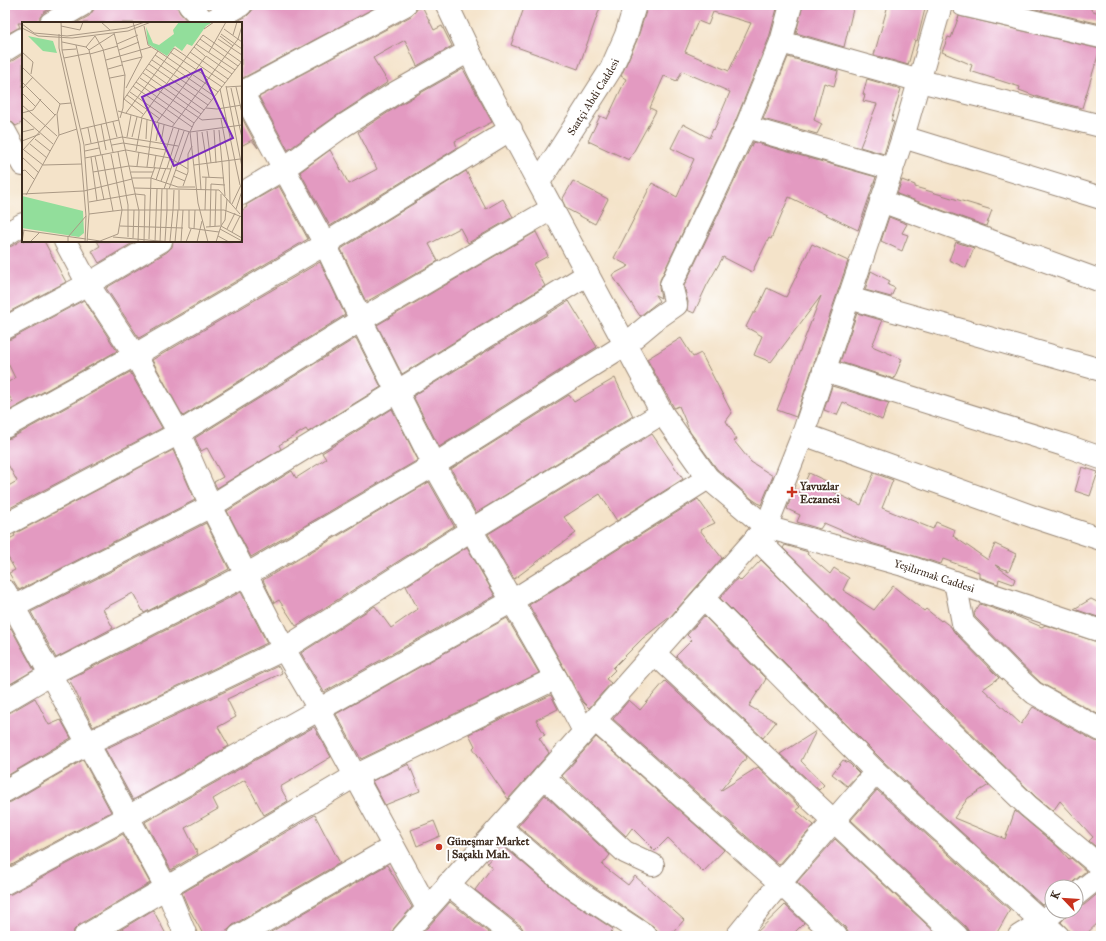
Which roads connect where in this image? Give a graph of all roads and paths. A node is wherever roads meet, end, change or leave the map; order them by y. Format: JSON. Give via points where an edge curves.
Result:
{"nodes":[{"id":1,"x":82,"y":5,"type":"edge"},
{"id":2,"x":189,"y":5,"type":"edge"},
{"id":3,"x":241,"y":5,"type":"edge"},
{"id":4,"x":405,"y":5,"type":"edge"},
{"id":5,"x":447,"y":5,"type":"edge"},
{"id":6,"x":635,"y":5,"type":"edge"},
{"id":7,"x":791,"y":5,"type":"edge"},
{"id":8,"x":941,"y":5,"type":"edge"},
{"id":9,"x":963,"y":5,"type":"edge"},
{"id":10,"x":53,"y":22,"type":"edge"},
{"id":11,"x":206,"y":22,"type":"edge"},
{"id":12,"x":209,"y":22,"type":"edge"},
{"id":13,"x":1101,"y":37,"type":"edge"},
{"id":14,"x":22,"y":40,"type":"edge"},
{"id":15,"x":781,"y":42,"type":"junction"},
{"id":16,"x":5,"y":50,"type":"edge"},
{"id":17,"x":469,"y":51,"type":"junction"},
{"id":18,"x":920,"y":81,"type":"junction"},
{"id":19,"x":242,"y":91,"type":"edge"},
{"id":20,"x":242,"y":94,"type":"edge"},
{"id":21,"x":1101,"y":126,"type":"edge"},
{"id":22,"x":746,"y":127,"type":"junction"},
{"id":23,"x":511,"y":129,"type":"junction"},
{"id":24,"x":10,"y":134,"type":"edge"},
{"id":25,"x":903,"y":137,"type":"junction"},
{"id":26,"x":22,"y":163,"type":"edge"},
{"id":27,"x":283,"y":169,"type":"junction"},
{"id":28,"x":892,"y":169,"type":"junction"},
{"id":29,"x":539,"y":182,"type":"junction"},
{"id":30,"x":242,"y":193,"type":"edge"},
{"id":31,"x":1101,"y":198,"type":"edge"},
{"id":32,"x":881,"y":201,"type":"junction"},
{"id":33,"x":553,"y":208,"type":"junction"},
{"id":34,"x":22,"y":225,"type":"edge"},
{"id":35,"x":5,"y":235,"type":"edge"},
{"id":36,"x":66,"y":242,"type":"edge"},
{"id":37,"x":159,"y":242,"type":"edge"},
{"id":38,"x":325,"y":244,"type":"junction"},
{"id":39,"x":588,"y":274,"type":"junction"},
{"id":40,"x":1101,"y":281,"type":"edge"},
{"id":41,"x":88,"y":284,"type":"junction"},
{"id":42,"x":848,"y":298,"type":"junction"},
{"id":43,"x":361,"y":320,"type":"junction"},
{"id":44,"x":5,"y":328,"type":"edge"},
{"id":45,"x":626,"y":344,"type":"junction"},
{"id":46,"x":135,"y":355,"type":"junction"},
{"id":47,"x":824,"y":370,"type":"junction"},
{"id":48,"x":1101,"y":370,"type":"edge"},
{"id":49,"x":397,"y":392,"type":"junction"},
{"id":50,"x":662,"y":413,"type":"junction"},
{"id":51,"x":5,"y":427,"type":"edge"},
{"id":52,"x":178,"y":433,"type":"junction"},
{"id":53,"x":803,"y":434,"type":"junction"},
{"id":54,"x":1101,"y":458,"type":"edge"},
{"id":55,"x":434,"y":465,"type":"junction"},
{"id":56,"x":708,"y":478,"type":"junction"},
{"id":57,"x":211,"y":506,"type":"junction"},
{"id":58,"x":5,"y":525,"type":"edge"},
{"id":59,"x":471,"y":530,"type":"junction"},
{"id":60,"x":761,"y":532,"type":"junction"},
{"id":61,"x":1101,"y":539,"type":"edge"},
{"id":62,"x":246,"y":575,"type":"junction"},
{"id":63,"x":955,"y":582,"type":"junction"},
{"id":64,"x":703,"y":598,"type":"junction"},
{"id":65,"x":512,"y":601,"type":"junction"},
{"id":66,"x":8,"y":603,"type":"edge"},
{"id":67,"x":1101,"y":631,"type":"edge"},
{"id":68,"x":284,"y":650,"type":"junction"},
{"id":69,"x":654,"y":653,"type":"junction"},
{"id":70,"x":51,"y":674,"type":"junction"},
{"id":71,"x":556,"y":678,"type":"junction"},
{"id":72,"x":5,"y":701,"type":"edge"},
{"id":73,"x":319,"y":709,"type":"junction"},
{"id":74,"x":590,"y":726,"type":"junction"},
{"id":75,"x":1101,"y":730,"type":"edge"},
{"id":76,"x":88,"y":743,"type":"junction"},
{"id":77,"x":876,"y":772,"type":"junction"},
{"id":78,"x":355,"y":776,"type":"junction"},
{"id":79,"x":544,"y":777,"type":"junction"},
{"id":80,"x":5,"y":791,"type":"edge"},
{"id":81,"x":128,"y":817,"type":"junction"},
{"id":82,"x":834,"y":822,"type":"junction"},
{"id":83,"x":500,"y":828,"type":"junction"},
{"id":84,"x":393,"y":847,"type":"junction"},
{"id":85,"x":653,"y":865,"type":"dead end"},
{"id":86,"x":1101,"y":867,"type":"edge"},
{"id":87,"x":1101,"y":875,"type":"edge"},
{"id":88,"x":5,"y":883,"type":"edge"},
{"id":89,"x":780,"y":883,"type":"junction"},
{"id":90,"x":448,"y":884,"type":"junction"},
{"id":91,"x":166,"y":887,"type":"junction"},
{"id":92,"x":1084,"y":889,"type":"edge"},
{"id":93,"x":427,"y":908,"type":"junction"},
{"id":94,"x":1044,"y":912,"type":"edge"},
{"id":95,"x":1044,"y":919,"type":"edge"},
{"id":96,"x":1050,"y":919,"type":"edge"},
{"id":97,"x":85,"y":936,"type":"edge"},
{"id":98,"x":186,"y":936,"type":"edge"},
{"id":99,"x":239,"y":936,"type":"edge"},
{"id":100,"x":403,"y":936,"type":"edge"},
{"id":101,"x":512,"y":936,"type":"edge"},
{"id":102,"x":646,"y":936,"type":"edge"},
{"id":103,"x":737,"y":936,"type":"edge"},
{"id":104,"x":836,"y":936,"type":"edge"},
{"id":105,"x":957,"y":936,"type":"edge"},
{"id":106,"x":1019,"y":936,"type":"edge"},
{"id":107,"x":1058,"y":936,"type":"edge"}],
"edges":[{"from":1,"to":10,"type":"street"},
{"from":2,"to":11,"type":"street"},
{"from":3,"to":12,"type":"street"},
{"from":4,"to":19,"type":"street"},
{"from":5,"to":17,"type":"street"},
{"from":6,"to":29,"type":"street","name":"Saatçi Abdi Caddesi","via":[[611,70]]},
{"from":7,"to":15,"type":"street"},
{"from":8,"to":18,"type":"street"},
{"from":9,"to":13,"type":"street"},
{"from":14,"to":16,"type":"street"},
{"from":15,"to":18,"type":"street"},
{"from":15,"to":22,"type":"street"},
{"from":17,"to":23,"type":"street"},
{"from":17,"to":27,"type":"street","via":[[343,126]]},
{"from":18,"to":21,"type":"street"},
{"from":18,"to":25,"type":"street"},
{"from":20,"to":27,"type":"street"},
{"from":22,"to":28,"type":"street"},
{"from":22,"to":45,"type":"street","via":[[671,285],[676,305]]},
{"from":23,"to":29,"type":"street"},
{"from":23,"to":38,"type":"street"},
{"from":24,"to":26,"type":"street"},
{"from":25,"to":28,"type":"street"},
{"from":25,"to":31,"type":"street"},
{"from":27,"to":30,"type":"street"},
{"from":27,"to":38,"type":"street"},
{"from":28,"to":32,"type":"street"},
{"from":29,"to":33,"type":"street"},
{"from":32,"to":40,"type":"street"},
{"from":32,"to":42,"type":"street"},
{"from":33,"to":39,"type":"street"},
{"from":33,"to":43,"type":"street"},
{"from":34,"to":35,"type":"street"},
{"from":36,"to":41,"type":"street"},
{"from":37,"to":41,"type":"street"},
{"from":38,"to":43,"type":"street"},
{"from":38,"to":46,"type":"street"},
{"from":39,"to":45,"type":"street"},
{"from":39,"to":49,"type":"street"},
{"from":41,"to":44,"type":"street"},
{"from":41,"to":46,"type":"street"},
{"from":42,"to":47,"type":"street"},
{"from":42,"to":48,"type":"street"},
{"from":43,"to":49,"type":"street"},
{"from":43,"to":52,"type":"street"},
{"from":45,"to":50,"type":"street"},
{"from":45,"to":55,"type":"street"},
{"from":46,"to":51,"type":"street"},
{"from":46,"to":52,"type":"street"},
{"from":47,"to":53,"type":"street"},
{"from":47,"to":54,"type":"street"},
{"from":49,"to":55,"type":"street"},
{"from":49,"to":57,"type":"street"},
{"from":50,"to":56,"type":"street"},
{"from":50,"to":59,"type":"street"},
{"from":52,"to":57,"type":"street"},
{"from":52,"to":58,"type":"street"},
{"from":53,"to":60,"type":"street"},
{"from":53,"to":61,"type":"street"},
{"from":55,"to":59,"type":"street"},
{"from":55,"to":62,"type":"street"},
{"from":56,"to":60,"type":"street"},
{"from":56,"to":65,"type":"street"},
{"from":57,"to":62,"type":"street"},
{"from":57,"to":66,"type":"street"},
{"from":59,"to":65,"type":"street"},
{"from":59,"to":68,"type":"street"},
{"from":60,"to":63,"type":"street","name":"Yeşilırmak Caddesi","via":[[903,565]]},
{"from":60,"to":64,"type":"street"},
{"from":60,"to":86,"type":"street","via":[[939,720],[1028,806]]},
{"from":62,"to":68,"type":"street"},
{"from":62,"to":70,"type":"street"},
{"from":63,"to":67,"type":"street","name":"Yeşilırmak Caddesi"},
{"from":63,"to":75,"type":"street","via":[[963,623],[1009,670],[1034,693]]},
{"from":64,"to":69,"type":"street"},
{"from":64,"to":77,"type":"street"},
{"from":65,"to":71,"type":"street"},
{"from":65,"to":73,"type":"street"},
{"from":66,"to":70,"type":"street"},
{"from":68,"to":73,"type":"street"},
{"from":68,"to":76,"type":"street"},
{"from":69,"to":74,"type":"street"},
{"from":69,"to":82,"type":"street"},
{"from":70,"to":72,"type":"street"},
{"from":70,"to":76,"type":"street"},
{"from":71,"to":74,"type":"street"},
{"from":71,"to":78,"type":"street"},
{"from":73,"to":78,"type":"street"},
{"from":73,"to":81,"type":"street"},
{"from":74,"to":79,"type":"street"},
{"from":74,"to":89,"type":"street"},
{"from":76,"to":80,"type":"street"},
{"from":76,"to":81,"type":"street"},
{"from":77,"to":82,"type":"street"},
{"from":77,"to":94,"type":"street"},
{"from":78,"to":84,"type":"street"},
{"from":78,"to":91,"type":"street"},
{"from":79,"to":83,"type":"street"},
{"from":79,"to":85,"type":"street","via":[[625,852]]},
{"from":81,"to":88,"type":"street"},
{"from":81,"to":91,"type":"street"},
{"from":82,"to":89,"type":"street"},
{"from":82,"to":105,"type":"street"},
{"from":83,"to":90,"type":"street"},
{"from":83,"to":102,"type":"street","via":[[564,882]]},
{"from":84,"to":93,"type":"street"},
{"from":84,"to":99,"type":"street"},
{"from":87,"to":92,"type":"street"},
{"from":89,"to":103,"type":"street"},
{"from":89,"to":104,"type":"street"},
{"from":90,"to":93,"type":"street"},
{"from":90,"to":101,"type":"street"},
{"from":91,"to":97,"type":"street"},
{"from":91,"to":98,"type":"street"},
{"from":93,"to":100,"type":"street"},
{"from":95,"to":106,"type":"street"},
{"from":96,"to":107,"type":"street"}]}
